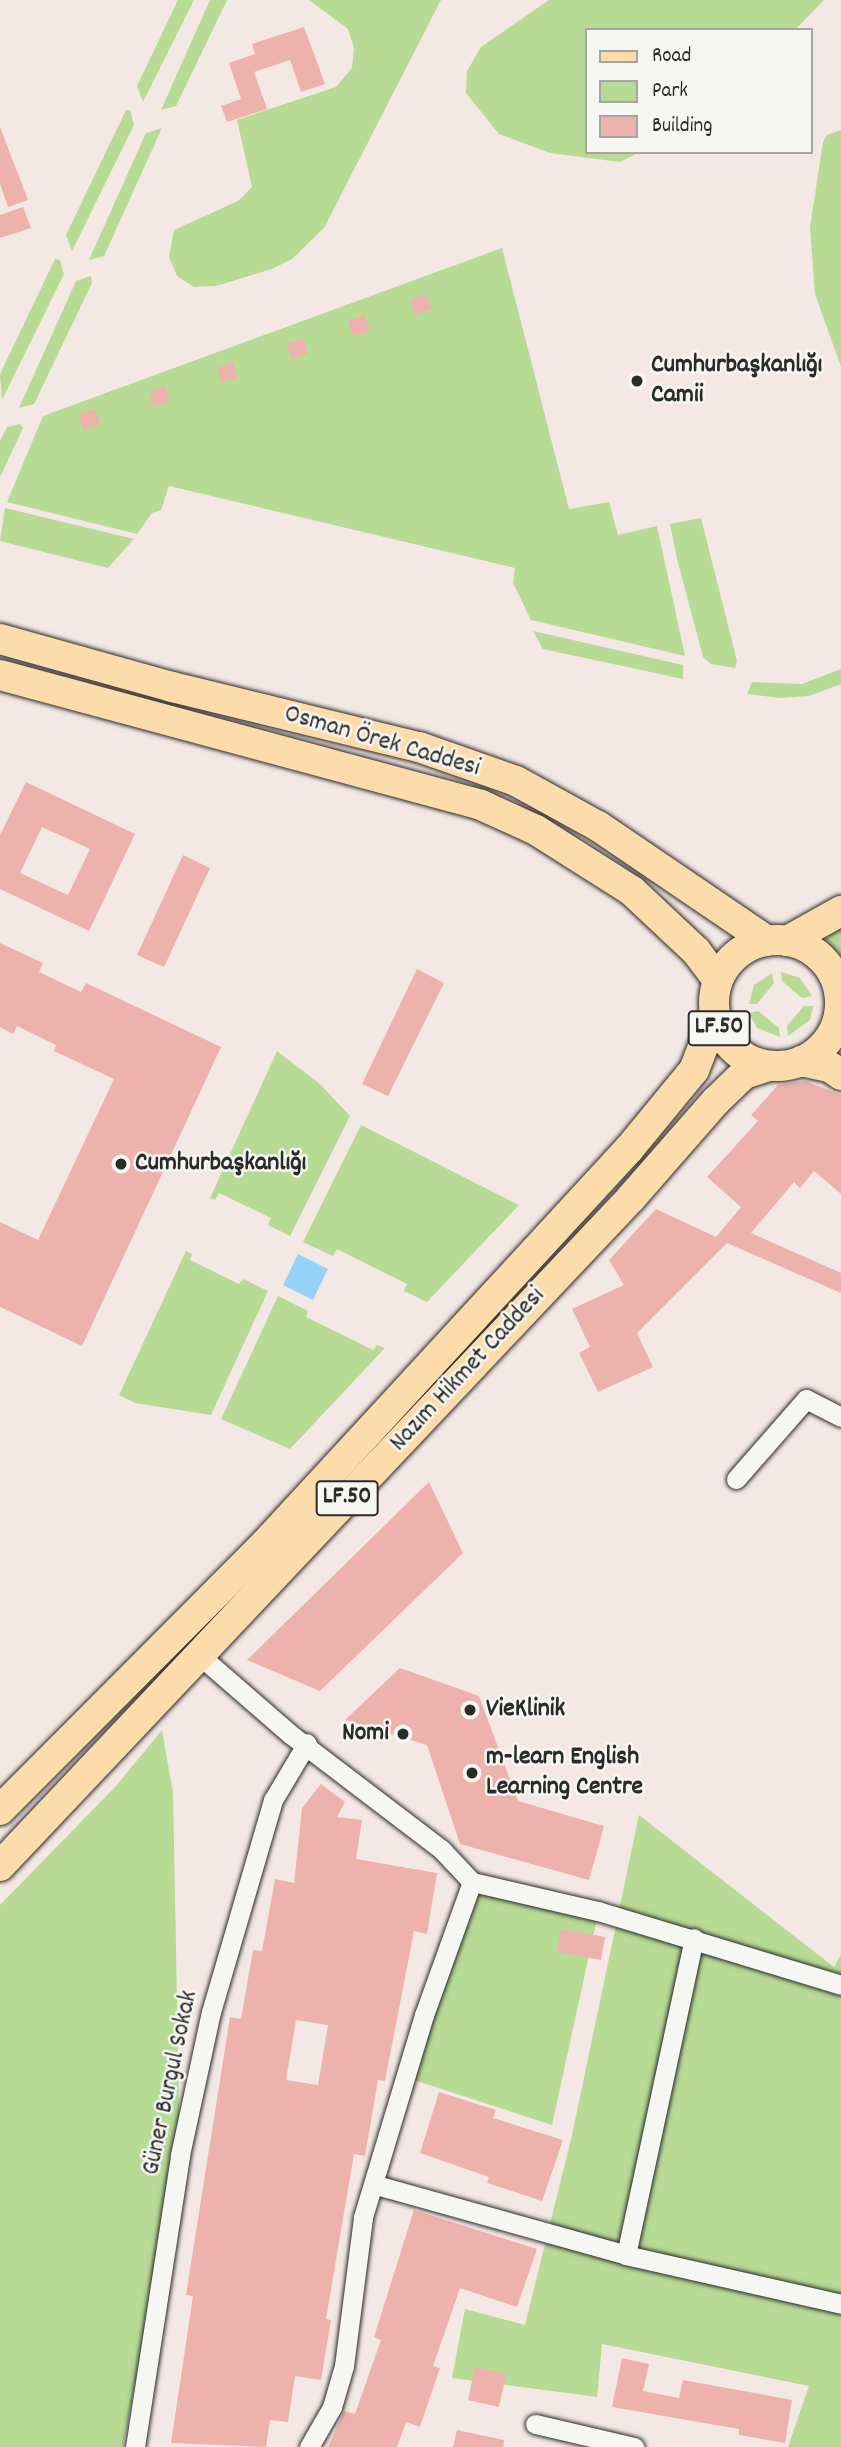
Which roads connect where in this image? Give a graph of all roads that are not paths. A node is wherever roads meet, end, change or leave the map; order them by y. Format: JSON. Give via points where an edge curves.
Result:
{"nodes":[{"id":1,"x":0,"y":639,"type":"edge"},
{"id":2,"x":0,"y":675,"type":"edge"},
{"id":3,"x":841,"y":911,"type":"edge"},
{"id":4,"x":777,"y":941,"type":"junction"},
{"id":5,"x":718,"y":980,"type":"junction"},
{"id":6,"x":840,"y":1009,"type":"edge"},
{"id":7,"x":715,"y":1017,"type":"junction"},
{"id":8,"x":801,"y":1061,"type":"junction"},
{"id":9,"x":768,"y":1066,"type":"junction"},
{"id":10,"x":841,"y":1075,"type":"edge"},
{"id":11,"x":841,"y":1417,"type":"edge"},
{"id":12,"x":736,"y":1479,"type":"dead end"},
{"id":13,"x":198,"y":1654,"type":"junction"},
{"id":14,"x":307,"y":1743,"type":"junction"},
{"id":15,"x":0,"y":1810,"type":"edge"},
{"id":16,"x":0,"y":1866,"type":"edge"},
{"id":17,"x":472,"y":1882,"type":"junction"},
{"id":18,"x":694,"y":1938,"type":"junction"},
{"id":19,"x":841,"y":1984,"type":"edge"},
{"id":20,"x":376,"y":2185,"type":"junction"},
{"id":21,"x":626,"y":2255,"type":"junction"},
{"id":22,"x":841,"y":2304,"type":"edge"},
{"id":23,"x":535,"y":2424,"type":"dead end"},
{"id":24,"x":135,"y":2447,"type":"edge"},
{"id":25,"x":309,"y":2447,"type":"edge"},
{"id":26,"x":634,"y":2447,"type":"edge"}],
"edges":[{"from":1,"to":4,"type":"main road","name":"Osman Örek Caddesi","via":[[172,687],[419,747],[516,781],[598,826]]},
{"from":2,"to":5,"type":"main road","name":"Osman Örek Caddesi","via":[[481,805],[536,830],[624,885],[696,951]]},
{"from":3,"to":4,"type":"main road","number":"LF.50"},
{"from":4,"to":5,"type":"main road","number":"LF.50","via":[[737,954]]},
{"from":4,"to":6,"type":"main road","via":[[821,959]]},
{"from":5,"to":7,"type":"main road","number":"LF.50"},
{"from":6,"to":8,"type":"main road","via":[[824,1046]]},
{"from":7,"to":9,"type":"main road","number":"LF.50","via":[[729,1044]]},
{"from":7,"to":15,"type":"main road","name":"Nazım Hikmet Caddesi","number":"LF.50","via":[[694,1070],[659,1116],[327,1479]]},
{"from":8,"to":9,"type":"main road","number":"LF.50"},
{"from":8,"to":10,"type":"main road","via":[[830,1067]]},
{"from":9,"to":13,"type":"main road","name":"Nazım Hikmet Caddesi","number":"LF.50","via":[[744,1074]]},
{"from":11,"to":12,"type":"street","via":[[806,1399]]},
{"from":13,"to":14,"type":"street","via":[[290,1734]]},
{"from":13,"to":16,"type":"main road","name":"Nazım Hikmet Caddesi","number":"LF.50"},
{"from":14,"to":17,"type":"street","via":[[442,1850]]},
{"from":14,"to":24,"type":"street","name":"Güner Burgul Sokak","via":[[273,1800],[211,2012],[180,2155]]},
{"from":17,"to":18,"type":"street"},
{"from":17,"to":20,"type":"street","via":[[424,2015]]},
{"from":18,"to":19,"type":"street"},
{"from":18,"to":21,"type":"street"},
{"from":20,"to":21,"type":"street"},
{"from":20,"to":25,"type":"street","via":[[363,2217],[344,2366],[332,2407]]},
{"from":21,"to":22,"type":"street"},
{"from":23,"to":26,"type":"street"}]}
